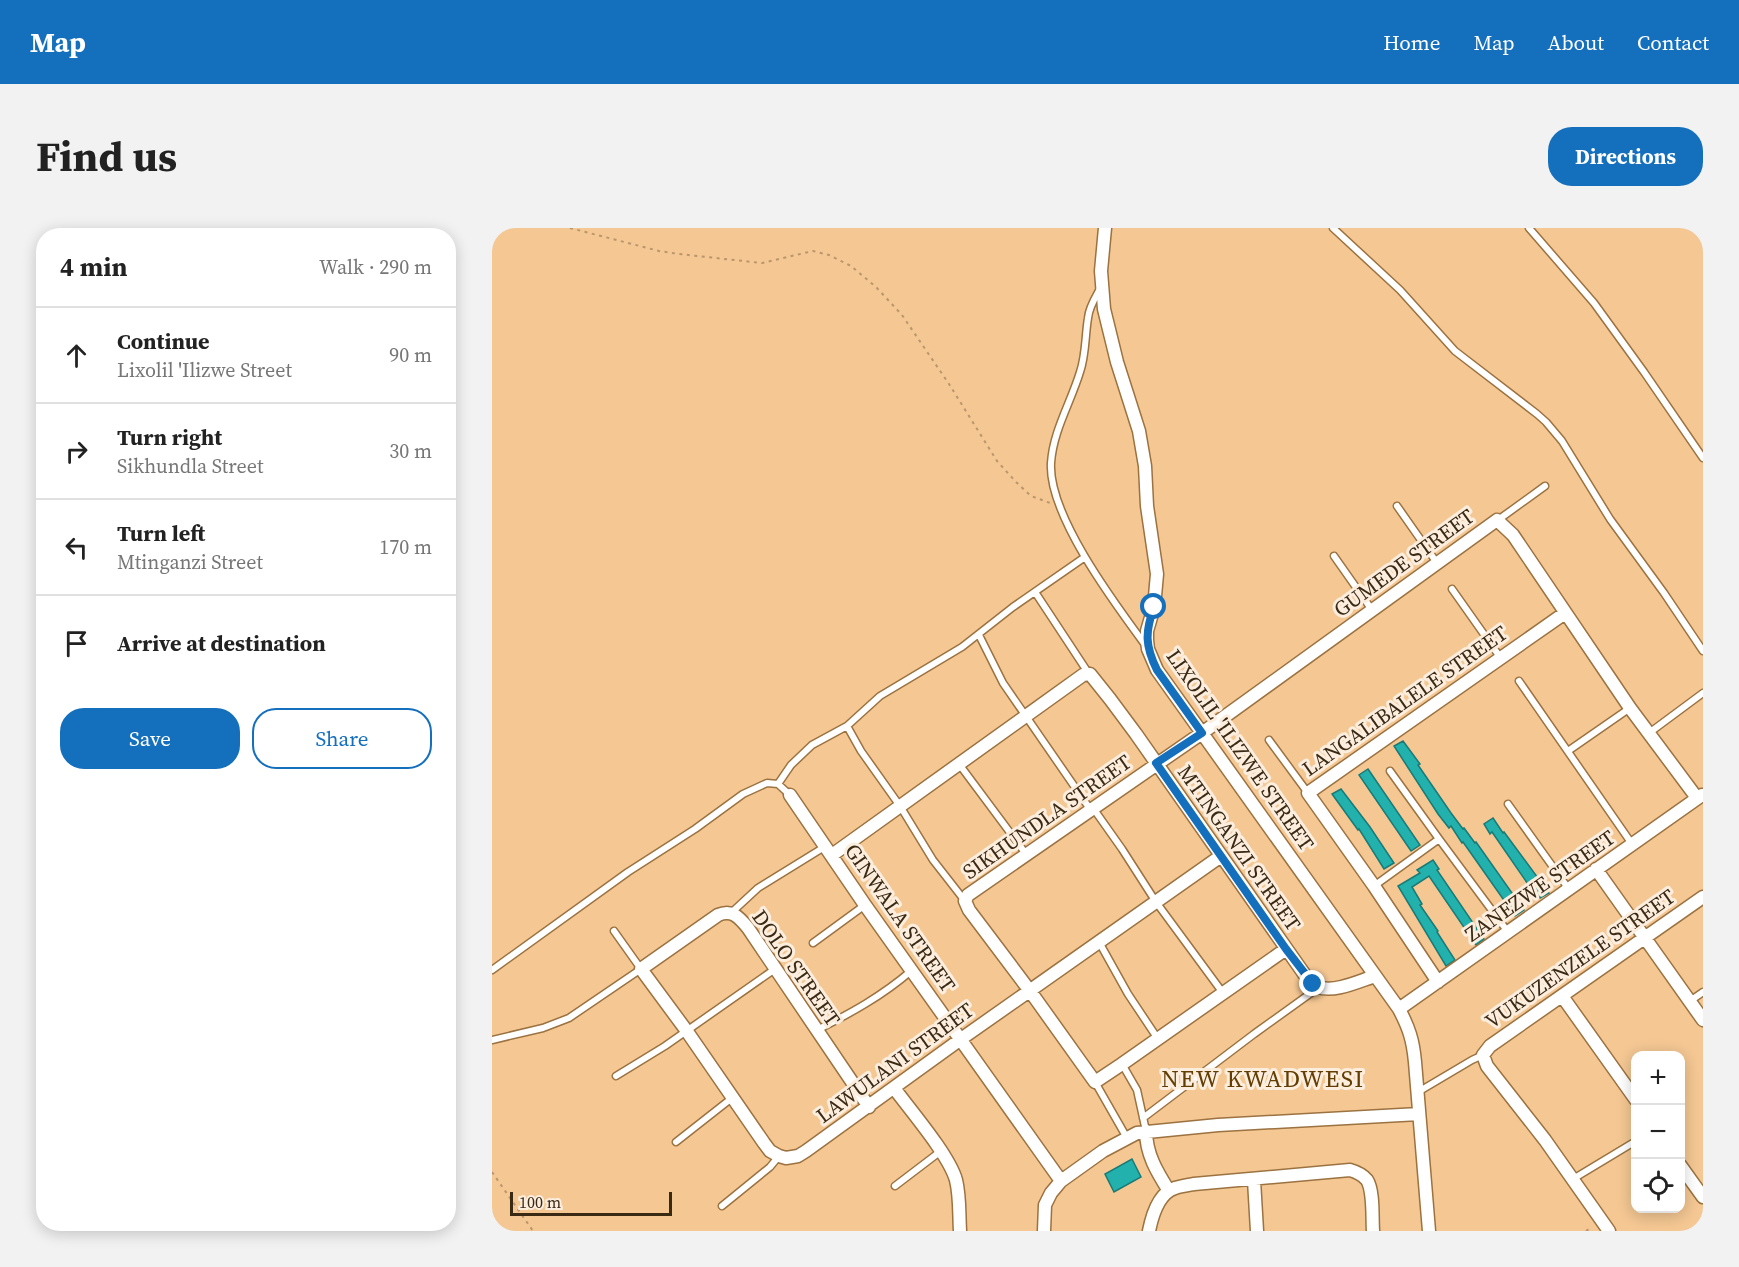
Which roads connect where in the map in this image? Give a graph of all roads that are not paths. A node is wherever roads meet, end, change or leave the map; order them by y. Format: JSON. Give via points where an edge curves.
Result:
{"nodes":[{"id":1,"x":1105,"y":228,"type":"edge"},
{"id":2,"x":1333,"y":228,"type":"edge"},
{"id":3,"x":1529,"y":228,"type":"edge"},
{"id":4,"x":1102,"y":285,"type":"junction"},
{"id":5,"x":1703,"y":458,"type":"edge"},
{"id":6,"x":1545,"y":486,"type":"dead end"},
{"id":7,"x":1397,"y":506,"type":"dead end"},
{"id":8,"x":1497,"y":520,"type":"junction"},
{"id":9,"x":1334,"y":556,"type":"dead end"},
{"id":10,"x":1085,"y":557,"type":"junction"},
{"id":11,"x":1437,"y":563,"type":"junction"},
{"id":12,"x":1452,"y":589,"type":"dead end"},
{"id":13,"x":1035,"y":592,"type":"junction"},
{"id":14,"x":1372,"y":610,"type":"junction"},
{"id":15,"x":1565,"y":613,"type":"junction"},
{"id":16,"x":979,"y":635,"type":"junction"},
{"id":17,"x":1148,"y":650,"type":"junction"},
{"id":18,"x":1703,"y":651,"type":"edge"},
{"id":19,"x":1500,"y":657,"type":"junction"},
{"id":20,"x":1090,"y":674,"type":"junction"},
{"id":21,"x":1519,"y":681,"type":"dead end"},
{"id":22,"x":1703,"y":693,"type":"edge"},
{"id":23,"x":1630,"y":708,"type":"junction"},
{"id":24,"x":1025,"y":716,"type":"junction"},
{"id":25,"x":846,"y":726,"type":"junction"},
{"id":26,"x":1202,"y":733,"type":"junction"},
{"id":27,"x":1649,"y":734,"type":"junction"},
{"id":28,"x":1269,"y":740,"type":"dead end"},
{"id":29,"x":1568,"y":751,"type":"junction"},
{"id":30,"x":959,"y":763,"type":"junction"},
{"id":31,"x":1156,"y":763,"type":"junction"},
{"id":32,"x":1390,"y":771,"type":"dead end"},
{"id":33,"x":778,"y":784,"type":"junction"},
{"id":34,"x":1308,"y":793,"type":"junction"},
{"id":35,"x":790,"y":795,"type":"joint"},
{"id":36,"x":1700,"y":796,"type":"edge"},
{"id":37,"x":1508,"y":804,"type":"dead end"},
{"id":38,"x":900,"y":806,"type":"junction"},
{"id":39,"x":1092,"y":809,"type":"junction"},
{"id":40,"x":1439,"y":839,"type":"junction"},
{"id":41,"x":1632,"y":844,"type":"junction"},
{"id":42,"x":829,"y":850,"type":"junction"},
{"id":43,"x":1026,"y":854,"type":"junction"},
{"id":44,"x":1221,"y":856,"type":"junction"},
{"id":45,"x":1596,"y":869,"type":"junction"},
{"id":46,"x":1374,"y":886,"type":"junction"},
{"id":47,"x":1568,"y":888,"type":"junction"},
{"id":48,"x":1703,"y":897,"type":"edge"},
{"id":49,"x":965,"y":901,"type":"junction"},
{"id":50,"x":1156,"y":902,"type":"junction"},
{"id":51,"x":865,"y":905,"type":"junction"},
{"id":52,"x":731,"y":913,"type":"junction"},
{"id":53,"x":614,"y":931,"type":"dead end"},
{"id":54,"x":1508,"y":932,"type":"junction"},
{"id":55,"x":1645,"y":938,"type":"junction"},
{"id":56,"x":1099,"y":942,"type":"junction"},
{"id":57,"x":813,"y":943,"type":"dead end"},
{"id":58,"x":1286,"y":949,"type":"junction"},
{"id":59,"x":641,"y":969,"type":"junction"},
{"id":60,"x":775,"y":969,"type":"junction"},
{"id":61,"x":492,"y":970,"type":"edge"},
{"id":62,"x":911,"y":970,"type":"junction"},
{"id":63,"x":1375,"y":976,"type":"junction"},
{"id":64,"x":1438,"y":982,"type":"junction"},
{"id":65,"x":1318,"y":987,"type":"junction"},
{"id":66,"x":1030,"y":991,"type":"junction"},
{"id":67,"x":1703,"y":992,"type":"edge"},
{"id":68,"x":1223,"y":993,"type":"junction"},
{"id":69,"x":1562,"y":996,"type":"junction"},
{"id":70,"x":1690,"y":1001,"type":"junction"},
{"id":71,"x":1399,"y":1009,"type":"junction"},
{"id":72,"x":1703,"y":1020,"type":"edge"},
{"id":73,"x":686,"y":1030,"type":"junction"},
{"id":74,"x":816,"y":1030,"type":"junction"},
{"id":75,"x":961,"y":1039,"type":"junction"},
{"id":76,"x":1158,"y":1039,"type":"junction"},
{"id":77,"x":492,"y":1040,"type":"edge"},
{"id":78,"x":1483,"y":1055,"type":"junction"},
{"id":79,"x":1122,"y":1064,"type":"junction"},
{"id":80,"x":616,"y":1076,"type":"dead end"},
{"id":81,"x":1095,"y":1082,"type":"junction"},
{"id":82,"x":894,"y":1089,"type":"junction"},
{"id":83,"x":1417,"y":1093,"type":"junction"},
{"id":84,"x":1631,"y":1094,"type":"edge"},
{"id":85,"x":732,"y":1098,"type":"junction"},
{"id":86,"x":869,"y":1107,"type":"junction"},
{"id":87,"x":1419,"y":1114,"type":"junction"},
{"id":88,"x":1145,"y":1125,"type":"junction"},
{"id":89,"x":1126,"y":1138,"type":"junction"},
{"id":90,"x":676,"y":1142,"type":"dead end"},
{"id":91,"x":1631,"y":1143,"type":"edge"},
{"id":92,"x":941,"y":1151,"type":"junction"},
{"id":93,"x":779,"y":1156,"type":"junction"},
{"id":94,"x":1685,"y":1171,"type":"edge"},
{"id":95,"x":1573,"y":1179,"type":"junction"},
{"id":96,"x":1254,"y":1180,"type":"junction"},
{"id":97,"x":1060,"y":1181,"type":"junction"},
{"id":98,"x":895,"y":1186,"type":"dead end"},
{"id":99,"x":1169,"y":1191,"type":"junction"},
{"id":100,"x":1703,"y":1197,"type":"edge"},
{"id":101,"x":722,"y":1206,"type":"dead end"},
{"id":102,"x":960,"y":1231,"type":"edge"},
{"id":103,"x":1044,"y":1231,"type":"edge"},
{"id":104,"x":1149,"y":1231,"type":"edge"},
{"id":105,"x":1257,"y":1231,"type":"edge"},
{"id":106,"x":1372,"y":1231,"type":"edge"},
{"id":107,"x":1429,"y":1231,"type":"edge"},
{"id":108,"x":1609,"y":1231,"type":"edge"}],
"edges":[{"from":1,"to":4,"type":"street","name":"LIXOLIL 'ILIZWE STREET"},
{"from":2,"to":18,"type":"lane","via":[[1407,297],[1455,351],[1554,431]]},
{"from":3,"to":5,"type":"lane","via":[[1594,303]]},
{"from":4,"to":10,"type":"lane","via":[[1088,316],[1081,370],[1053,446],[1051,465],[1060,506]]},
{"from":4,"to":17,"type":"street","name":"LIXOLIL 'ILIZWE STREET","via":[[1109,333],[1139,431],[1145,466],[1157,574],[1147,631]]},
{"from":6,"to":8,"type":"lane"},
{"from":7,"to":11,"type":"lane"},
{"from":8,"to":11,"type":"street","name":"GUMEDE STREET"},
{"from":8,"to":15,"type":"street","name":"GUMEDE STREET","via":[[1513,535]]},
{"from":9,"to":14,"type":"lane"},
{"from":10,"to":13,"type":"lane"},
{"from":10,"to":17,"type":"lane"},
{"from":11,"to":14,"type":"street","name":"GUMEDE STREET"},
{"from":12,"to":19,"type":"lane"},
{"from":13,"to":16,"type":"lane"},
{"from":13,"to":20,"type":"lane"},
{"from":14,"to":26,"type":"street","name":"GUMEDE STREET"},
{"from":15,"to":19,"type":"street","name":"LANGALIBALELE STREET"},
{"from":15,"to":23,"type":"street","name":"GUMEDE STREET"},
{"from":16,"to":24,"type":"lane"},
{"from":16,"to":25,"type":"lane","via":[[880,696]]},
{"from":17,"to":26,"type":"street","name":"LIXOLIL 'ILIZWE STREET","via":[[1157,670]]},
{"from":19,"to":34,"type":"street","name":"LANGALIBALELE STREET"},
{"from":20,"to":24,"type":"street"},
{"from":20,"to":31,"type":"street","name":"MTINGANZI STREET"},
{"from":21,"to":29,"type":"lane"},
{"from":22,"to":27,"type":"lane"},
{"from":23,"to":27,"type":"street","name":"GUMEDE STREET"},
{"from":23,"to":29,"type":"lane"},
{"from":24,"to":30,"type":"street"},
{"from":24,"to":39,"type":"lane"},
{"from":25,"to":33,"type":"lane","via":[[804,752]]},
{"from":25,"to":38,"type":"lane"},
{"from":26,"to":31,"type":"street","name":"SIKHUNDLA STREET"},
{"from":26,"to":63,"type":"street","name":"LIXOLIL 'ILIZWE STREET"},
{"from":27,"to":36,"type":"street","name":"GUMEDE STREET"},
{"from":28,"to":34,"type":"lane"},
{"from":29,"to":41,"type":"lane"},
{"from":30,"to":38,"type":"street"},
{"from":30,"to":43,"type":"lane"},
{"from":31,"to":39,"type":"street","name":"SIKHUNDLA STREET"},
{"from":31,"to":44,"type":"street","name":"MTINGANZI STREET"},
{"from":32,"to":40,"type":"lane"},
{"from":33,"to":35,"type":"lane"},
{"from":33,"to":61,"type":"lane","via":[[760,784],[743,794]]},
{"from":34,"to":46,"type":"street","name":"LANGALIBALELE STREET"},
{"from":35,"to":42,"type":"street","name":"GINWALA STREET"},
{"from":36,"to":41,"type":"street","name":"ZANEZWE STREET"},
{"from":37,"to":47,"type":"lane"},
{"from":38,"to":42,"type":"street"},
{"from":38,"to":49,"type":"lane","via":[[933,860]]},
{"from":39,"to":43,"type":"street","name":"SIKHUNDLA STREET"},
{"from":39,"to":50,"type":"lane"},
{"from":40,"to":46,"type":"lane"},
{"from":40,"to":54,"type":"lane"},
{"from":41,"to":45,"type":"street","name":"ZANEZWE STREET"},
{"from":42,"to":51,"type":"street","name":"GINWALA STREET"},
{"from":42,"to":52,"type":"lane","via":[[758,888]]},
{"from":43,"to":49,"type":"street","name":"SIKHUNDLA STREET"},
{"from":44,"to":50,"type":"street","name":"LAWULANI STREET"},
{"from":44,"to":58,"type":"street","name":"MTINGANZI STREET"},
{"from":45,"to":47,"type":"street","name":"ZANEZWE STREET"},
{"from":45,"to":55,"type":"street"},
{"from":46,"to":64,"type":"street","name":"LANGALIBALELE STREET"},
{"from":47,"to":54,"type":"street","name":"ZANEZWE STREET"},
{"from":48,"to":55,"type":"street","name":"VUKUZENZELE STREET"},
{"from":49,"to":66,"type":"street","name":"SIKHUNDLA STREET"},
{"from":50,"to":56,"type":"street","name":"LAWULANI STREET"},
{"from":50,"to":68,"type":"lane"},
{"from":51,"to":57,"type":"lane"},
{"from":51,"to":62,"type":"street","name":"GINWALA STREET"},
{"from":52,"to":59,"type":"street","name":"DOLO STREET","via":[[718,915]]},
{"from":52,"to":60,"type":"street","name":"DOLO STREET","via":[[748,928]]},
{"from":53,"to":59,"type":"lane"},
{"from":54,"to":64,"type":"street","name":"ZANEZWE STREET"},
{"from":55,"to":69,"type":"street","name":"VUKUZENZELE STREET"},
{"from":55,"to":70,"type":"street"},
{"from":56,"to":66,"type":"street","name":"LAWULANI STREET"},
{"from":56,"to":76,"type":"lane"},
{"from":58,"to":65,"type":"street","name":"MTINGANZI STREET","via":[[1306,978]]},
{"from":58,"to":68,"type":"street"},
{"from":59,"to":73,"type":"street"},
{"from":59,"to":77,"type":"lane","via":[[568,1018]]},
{"from":60,"to":73,"type":"lane"},
{"from":60,"to":74,"type":"street","name":"DOLO STREET"},
{"from":62,"to":74,"type":"lane","via":[[867,1004]]},
{"from":62,"to":75,"type":"street","name":"GINWALA STREET"},
{"from":63,"to":65,"type":"street","via":[[1340,987]]},
{"from":63,"to":71,"type":"street","name":"LIXOLIL 'ILIZWE STREET"},
{"from":64,"to":71,"type":"street","name":"ZANEZWE STREET"},
{"from":65,"to":88,"type":"lane","via":[[1254,1034]]},
{"from":66,"to":75,"type":"street","name":"LAWULANI STREET"},
{"from":66,"to":81,"type":"street","name":"SIKHUNDLA STREET"},
{"from":67,"to":70,"type":"lane"},
{"from":68,"to":76,"type":"street"},
{"from":69,"to":78,"type":"street","name":"VUKUZENZELE STREET","via":[[1490,1046]]},
{"from":69,"to":84,"type":"street"},
{"from":70,"to":72,"type":"street"},
{"from":71,"to":83,"type":"street","name":"LIXOLIL 'ILIZWE STREET","via":[[1413,1041]]},
{"from":73,"to":80,"type":"lane"},
{"from":73,"to":85,"type":"street"},
{"from":74,"to":86,"type":"street","name":"DOLO STREET"},
{"from":75,"to":82,"type":"street","name":"LAWULANI STREET"},
{"from":75,"to":97,"type":"street","name":"GINWALA STREET"},
{"from":76,"to":79,"type":"street"},
{"from":78,"to":83,"type":"lane"},
{"from":78,"to":95,"type":"street","name":"VUKUZENZELE STREET","via":[[1487,1066]]},
{"from":79,"to":81,"type":"street"},
{"from":79,"to":88,"type":"lane","via":[[1137,1090]]},
{"from":81,"to":89,"type":"lane"},
{"from":82,"to":86,"type":"street","name":"LAWULANI STREET"},
{"from":82,"to":92,"type":"street"},
{"from":83,"to":87,"type":"street","name":"LIXOLIL 'ILIZWE STREET"},
{"from":85,"to":90,"type":"lane"},
{"from":85,"to":93,"type":"street","via":[[770,1151]]},
{"from":86,"to":93,"type":"street","name":"LAWULANI STREET","via":[[806,1151],[792,1157]]},
{"from":87,"to":88,"type":"street"},
{"from":87,"to":107,"type":"street","name":"LIXOLIL 'ILIZWE STREET"},
{"from":88,"to":89,"type":"street"},
{"from":88,"to":99,"type":"street","via":[[1148,1150]]},
{"from":89,"to":97,"type":"street"},
{"from":91,"to":95,"type":"lane"},
{"from":92,"to":98,"type":"lane"},
{"from":92,"to":102,"type":"street","via":[[956,1181]]},
{"from":93,"to":101,"type":"lane"},
{"from":94,"to":100,"type":"street"},
{"from":95,"to":108,"type":"street","name":"VUKUZENZELE STREET"},
{"from":96,"to":99,"type":"street","via":[[1194,1184]]},
{"from":96,"to":105,"type":"street"},
{"from":96,"to":106,"type":"street","via":[[1355,1171],[1368,1181],[1370,1188]]},
{"from":97,"to":103,"type":"street","via":[[1045,1205]]},
{"from":99,"to":104,"type":"street","via":[[1160,1202]]}]}
